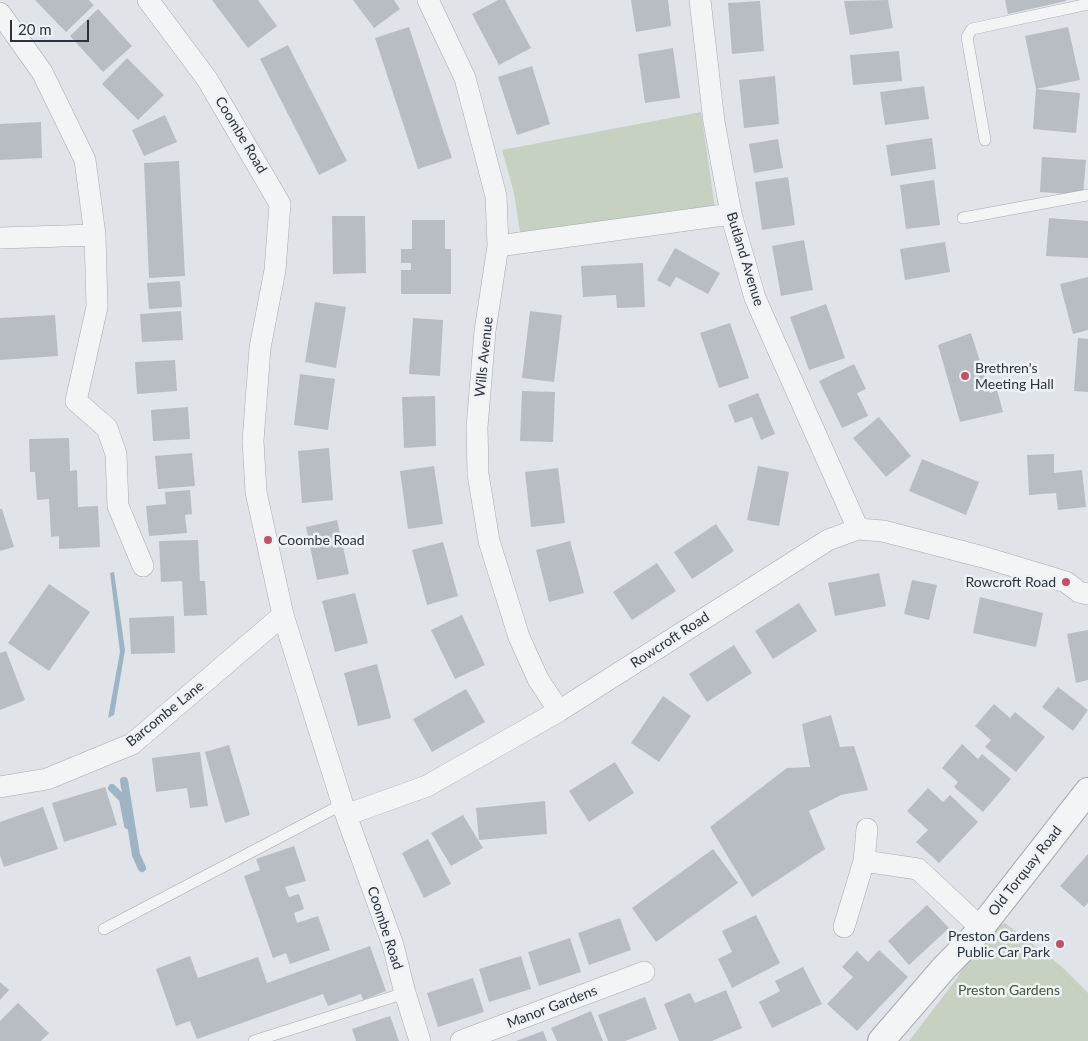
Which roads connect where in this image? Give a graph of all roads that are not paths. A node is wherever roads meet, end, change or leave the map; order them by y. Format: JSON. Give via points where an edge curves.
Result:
{"nodes":[{"id":1,"x":148,"y":0,"type":"edge"},
{"id":2,"x":428,"y":0,"type":"edge"},
{"id":3,"x":700,"y":0,"type":"edge"},
{"id":4,"x":1088,"y":4,"type":"edge"},
{"id":5,"x":0,"y":13,"type":"edge"},
{"id":6,"x":985,"y":140,"type":"dead end"},
{"id":7,"x":1088,"y":195,"type":"edge"},
{"id":8,"x":731,"y":214,"type":"junction"},
{"id":9,"x":963,"y":218,"type":"dead end"},
{"id":10,"x":95,"y":235,"type":"junction"},
{"id":11,"x":0,"y":238,"type":"edge"},
{"id":12,"x":498,"y":246,"type":"junction"},
{"id":13,"x":858,"y":529,"type":"junction"},
{"id":14,"x":142,"y":566,"type":"dead end"},
{"id":15,"x":1088,"y":594,"type":"edge"},
{"id":16,"x":283,"y":615,"type":"junction"},
{"id":17,"x":558,"y":711,"type":"junction"},
{"id":18,"x":0,"y":787,"type":"edge"},
{"id":19,"x":1088,"y":791,"type":"edge"},
{"id":20,"x":344,"y":810,"type":"junction"},
{"id":21,"x":867,"y":829,"type":"dead end"},
{"id":22,"x":864,"y":861,"type":"junction"},
{"id":23,"x":844,"y":927,"type":"dead end"},
{"id":24,"x":981,"y":928,"type":"junction"},
{"id":25,"x":104,"y":929,"type":"dead end"},
{"id":26,"x":644,"y":972,"type":"dead end"},
{"id":27,"x":405,"y":993,"type":"junction"},
{"id":28,"x":254,"y":1041,"type":"edge"},
{"id":29,"x":420,"y":1041,"type":"edge"},
{"id":30,"x":461,"y":1041,"type":"edge"},
{"id":31,"x":881,"y":1041,"type":"edge"}],
"edges":[{"from":1,"to":16,"type":"street","name":"Coombe Road","via":[[207,79],[280,204],[275,270],[260,348],[253,441],[256,492]]},
{"from":2,"to":12,"type":"street","name":"Wills Avenue","via":[[466,78],[496,196]]},
{"from":3,"to":8,"type":"street","name":"Butland Avenue","via":[[714,122]]},
{"from":4,"to":6,"type":"lane","via":[[972,29],[967,37]]},
{"from":5,"to":10,"type":"street","via":[[42,72],[85,160]]},
{"from":7,"to":9,"type":"lane"},
{"from":8,"to":12,"type":"street"},
{"from":8,"to":13,"type":"street","name":"Butland Avenue","via":[[755,298]]},
{"from":10,"to":11,"type":"street"},
{"from":10,"to":14,"type":"street","via":[[96,307],[76,401],[107,428],[116,454],[118,506]]},
{"from":12,"to":17,"type":"street","name":"Wills Avenue","via":[[485,331],[477,427],[478,474],[489,541],[519,637],[538,679]]},
{"from":13,"to":15,"type":"street","name":"Rowcroft Road","via":[[883,531],[983,557],[1066,582],[1079,592]]},
{"from":13,"to":17,"type":"street","name":"Rowcroft Road","via":[[828,540]]},
{"from":16,"to":18,"type":"street","name":"Barcombe Lane","via":[[132,744],[47,779]]},
{"from":16,"to":20,"type":"street","name":"Coombe Road"},
{"from":17,"to":20,"type":"street","name":"Rowcroft Road","via":[[427,786]]},
{"from":19,"to":24,"type":"street","name":"Old Torquay Road"},
{"from":20,"to":25,"type":"lane"},
{"from":20,"to":27,"type":"street","name":"Coombe Road","via":[[393,945]]},
{"from":21,"to":22,"type":"street"},
{"from":22,"to":23,"type":"street"},
{"from":22,"to":24,"type":"street","via":[[918,869]]},
{"from":24,"to":31,"type":"street","name":"Old Torquay Road"},
{"from":26,"to":30,"type":"street","name":"Manor Gardens"},
{"from":27,"to":28,"type":"lane"},
{"from":27,"to":29,"type":"street","name":"Coombe Road"}]}
